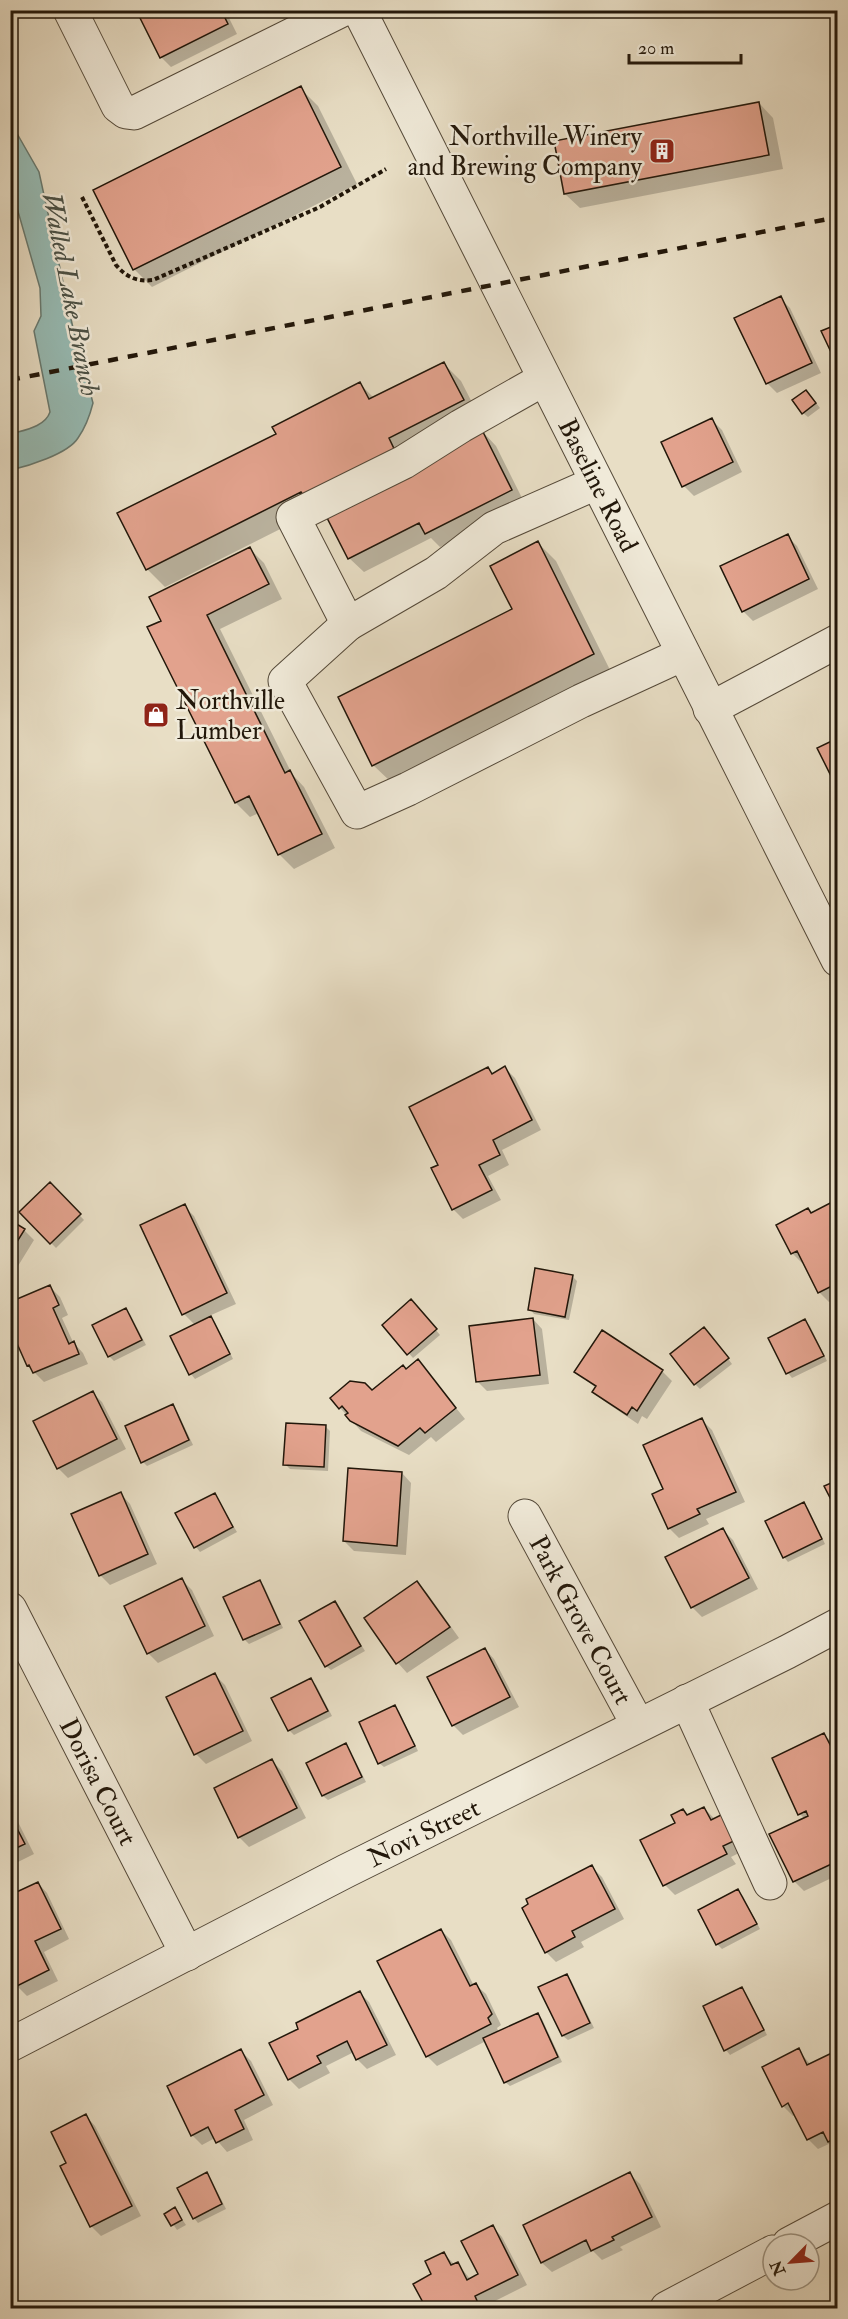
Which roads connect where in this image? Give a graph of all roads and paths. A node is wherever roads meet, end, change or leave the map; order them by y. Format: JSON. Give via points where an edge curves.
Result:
{"nodes":[{"id":1,"x":70,"y":10,"type":"edge"},
{"id":2,"x":360,"y":12,"type":"edge"},
{"id":3,"x":386,"y":169,"type":"dead end"},
{"id":4,"x":82,"y":197,"type":"dead end"},
{"id":5,"x":544,"y":379,"type":"junction"},
{"id":6,"x":596,"y":483,"type":"junction"},
{"id":7,"x":348,"y":624,"type":"junction"},
{"id":8,"x":837,"y":641,"type":"edge"},
{"id":9,"x":683,"y":654,"type":"junction"},
{"id":10,"x":710,"y":708,"type":"junction"},
{"id":11,"x":837,"y":960,"type":"edge"},
{"id":12,"x":525,"y":1516,"type":"dead end"},
{"id":13,"x":10,"y":1609,"type":"edge"},
{"id":14,"x":837,"y":1625,"type":"edge"},
{"id":15,"x":687,"y":1701,"type":"junction"},
{"id":16,"x":638,"y":1725,"type":"junction"},
{"id":17,"x":770,"y":1883,"type":"dead end"},
{"id":18,"x":187,"y":1954,"type":"junction"},
{"id":19,"x":10,"y":2045,"type":"edge"},
{"id":20,"x":837,"y":2218,"type":"edge"},
{"id":21,"x":811,"y":2232,"type":"edge"},
{"id":22,"x":761,"y":2258,"type":"edge"},
{"id":23,"x":667,"y":2308,"type":"edge"}],
"edges":[{"from":1,"to":2,"type":"street","via":[[113,96],[126,112],[135,114]]},
{"from":2,"to":5,"type":"street","name":"Baseline Road"},
{"from":3,"to":4,"type":"path","via":[[320,207],[143,281],[123,273],[116,265]]},
{"from":5,"to":6,"type":"street","name":"Baseline Road"},
{"from":5,"to":7,"type":"street","via":[[404,462],[293,517]]},
{"from":6,"to":7,"type":"street","via":[[494,528],[436,573]]},
{"from":6,"to":9,"type":"street","name":"Baseline Road"},
{"from":7,"to":9,"type":"street","via":[[285,681],[357,812]]},
{"from":8,"to":10,"type":"street"},
{"from":9,"to":10,"type":"street","name":"Baseline Road"},
{"from":10,"to":11,"type":"street","name":"Baseline Road"},
{"from":12,"to":16,"type":"street","name":"Park Grove Court"},
{"from":13,"to":18,"type":"street","name":"Dorisa Court"},
{"from":14,"to":15,"type":"street","name":"Novi Street"},
{"from":15,"to":16,"type":"street","name":"Novi Street"},
{"from":15,"to":17,"type":"street"},
{"from":16,"to":18,"type":"street","name":"Novi Street"},
{"from":18,"to":19,"type":"street","name":"Novi Street"},
{"from":20,"to":21,"type":"street"},
{"from":22,"to":23,"type":"street"}]}
